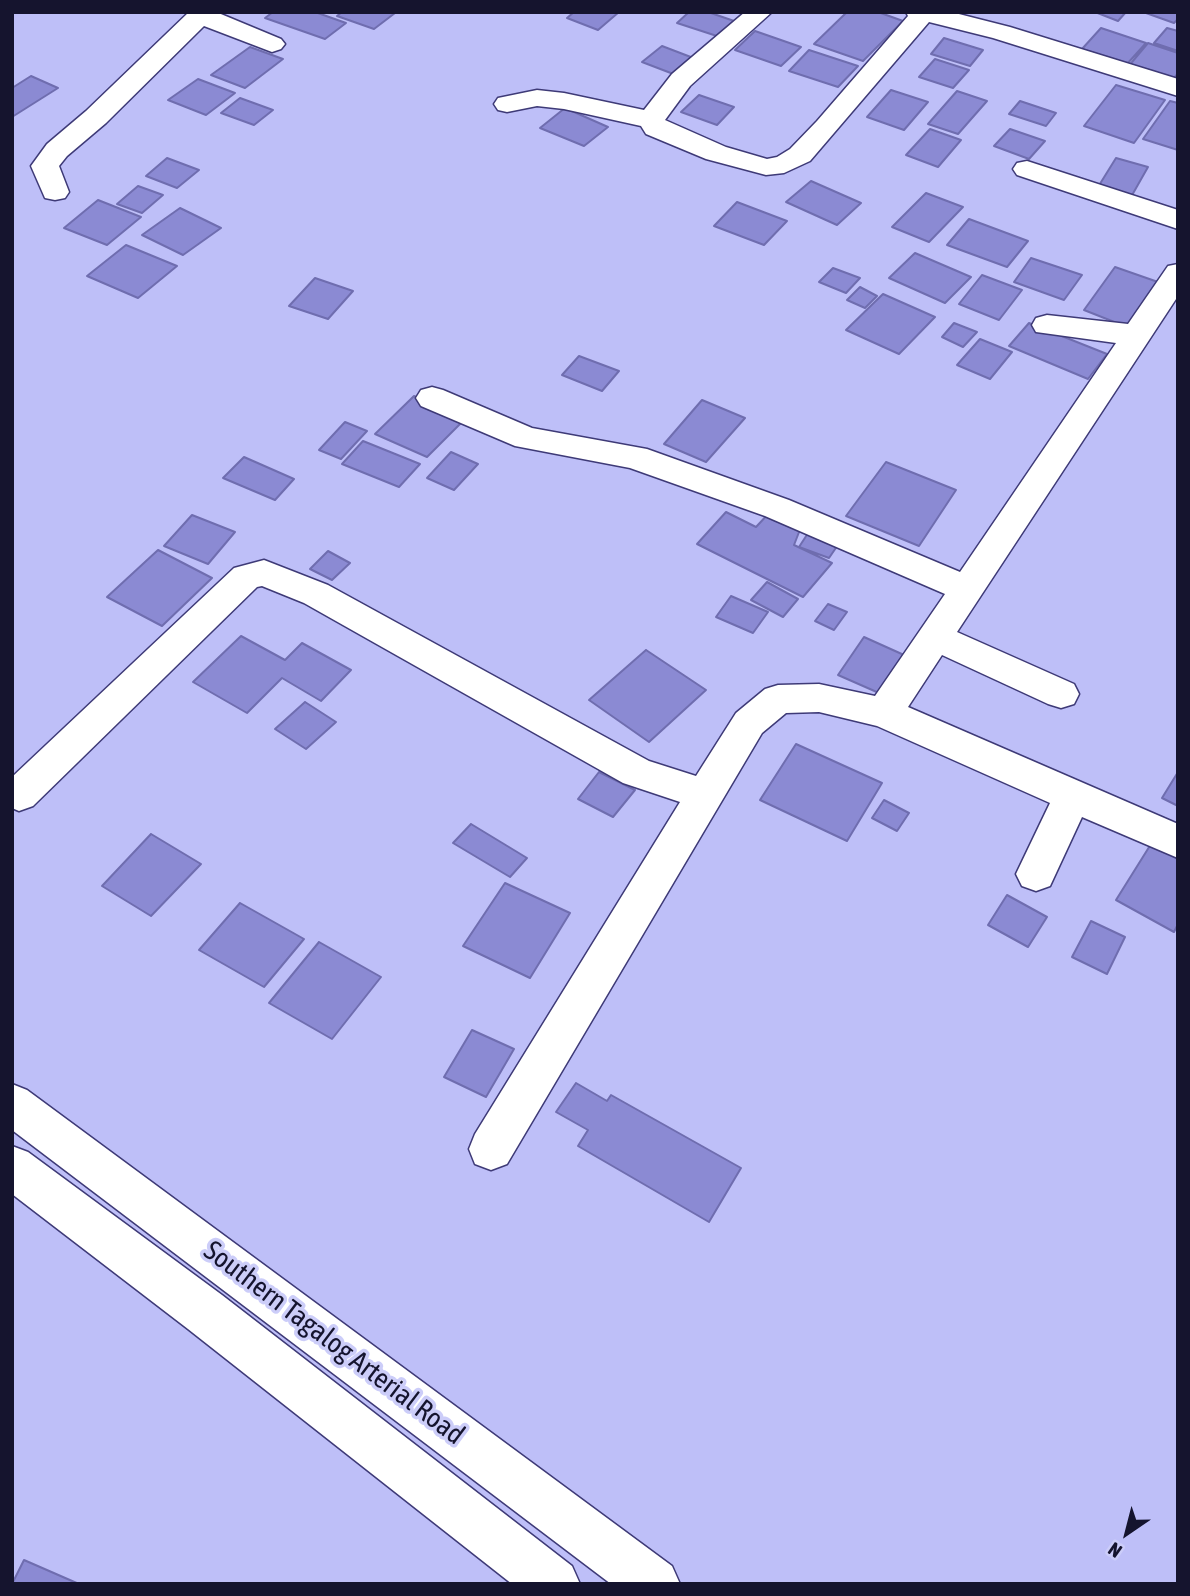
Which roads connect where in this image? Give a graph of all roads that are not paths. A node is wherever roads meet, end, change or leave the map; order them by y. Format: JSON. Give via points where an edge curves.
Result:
{"nodes":[{"id":1,"x":760,"y":12,"type":"edge"},
{"id":2,"x":921,"y":13,"type":"edge"},
{"id":3,"x":203,"y":14,"type":"edge"},
{"id":4,"x":1010,"y":22,"type":"edge"},
{"id":5,"x":272,"y":44,"type":"dead end"},
{"id":6,"x":1178,"y":88,"type":"edge"},
{"id":7,"x":506,"y":104,"type":"dead end"},
{"id":8,"x":651,"y":120,"type":"junction"},
{"id":9,"x":1027,"y":169,"type":"dead end"},
{"id":10,"x":55,"y":192,"type":"dead end"},
{"id":11,"x":1178,"y":220,"type":"edge"},
{"id":12,"x":1178,"y":272,"type":"edge"},
{"id":13,"x":1047,"y":325,"type":"dead end"},
{"id":14,"x":1136,"y":335,"type":"junction"},
{"id":15,"x":432,"y":398,"type":"dead end"},
{"id":16,"x":967,"y":589,"type":"junction"},
{"id":17,"x":935,"y":637,"type":"junction"},
{"id":18,"x":1061,"y":694,"type":"dead end"},
{"id":19,"x":884,"y":713,"type":"junction"},
{"id":20,"x":19,"y":795,"type":"dead end"},
{"id":21,"x":705,"y":795,"type":"junction"},
{"id":22,"x":1073,"y":796,"type":"junction"},
{"id":23,"x":1178,"y":842,"type":"edge"},
{"id":24,"x":1036,"y":874,"type":"dead end"},
{"id":25,"x":12,"y":1104,"type":"edge"},
{"id":26,"x":491,"y":1149,"type":"dead end"},
{"id":27,"x":12,"y":1167,"type":"edge"},
{"id":28,"x":554,"y":1584,"type":"edge"},
{"id":29,"x":654,"y":1584,"type":"edge"}],
"edges":[{"from":1,"to":8,"type":"main road","via":[[681,80]]},
{"from":2,"to":4,"type":"main road"},
{"from":2,"to":8,"type":"main road","via":[[827,128],[784,165],[766,167],[716,153],[656,128]]},
{"from":3,"to":5,"type":"main road"},
{"from":3,"to":10,"type":"main road","via":[[57,150],[45,166]]},
{"from":4,"to":6,"type":"main road"},
{"from":7,"to":8,"type":"main road","via":[[537,98]]},
{"from":9,"to":11,"type":"main road"},
{"from":12,"to":14,"type":"main road"},
{"from":13,"to":14,"type":"main road"},
{"from":14,"to":16,"type":"main road"},
{"from":15,"to":16,"type":"main road","via":[[526,438],[635,457],[751,498]]},
{"from":16,"to":17,"type":"main road"},
{"from":17,"to":18,"type":"main road"},
{"from":17,"to":19,"type":"main road"},
{"from":19,"to":21,"type":"main road","via":[[819,698],[778,698],[749,723]]},
{"from":19,"to":22,"type":"main road"},
{"from":20,"to":21,"type":"main road","via":[[246,577],[264,573],[317,594],[636,772]]},
{"from":21,"to":26,"type":"main road"},
{"from":22,"to":23,"type":"main road"},
{"from":22,"to":24,"type":"main road"},
{"from":25,"to":29,"type":"main road","name":"Southern Tagalog Arterial Road"},
{"from":27,"to":28,"type":"main road","name":"Southern Tagalog Arterial Road"}]}
